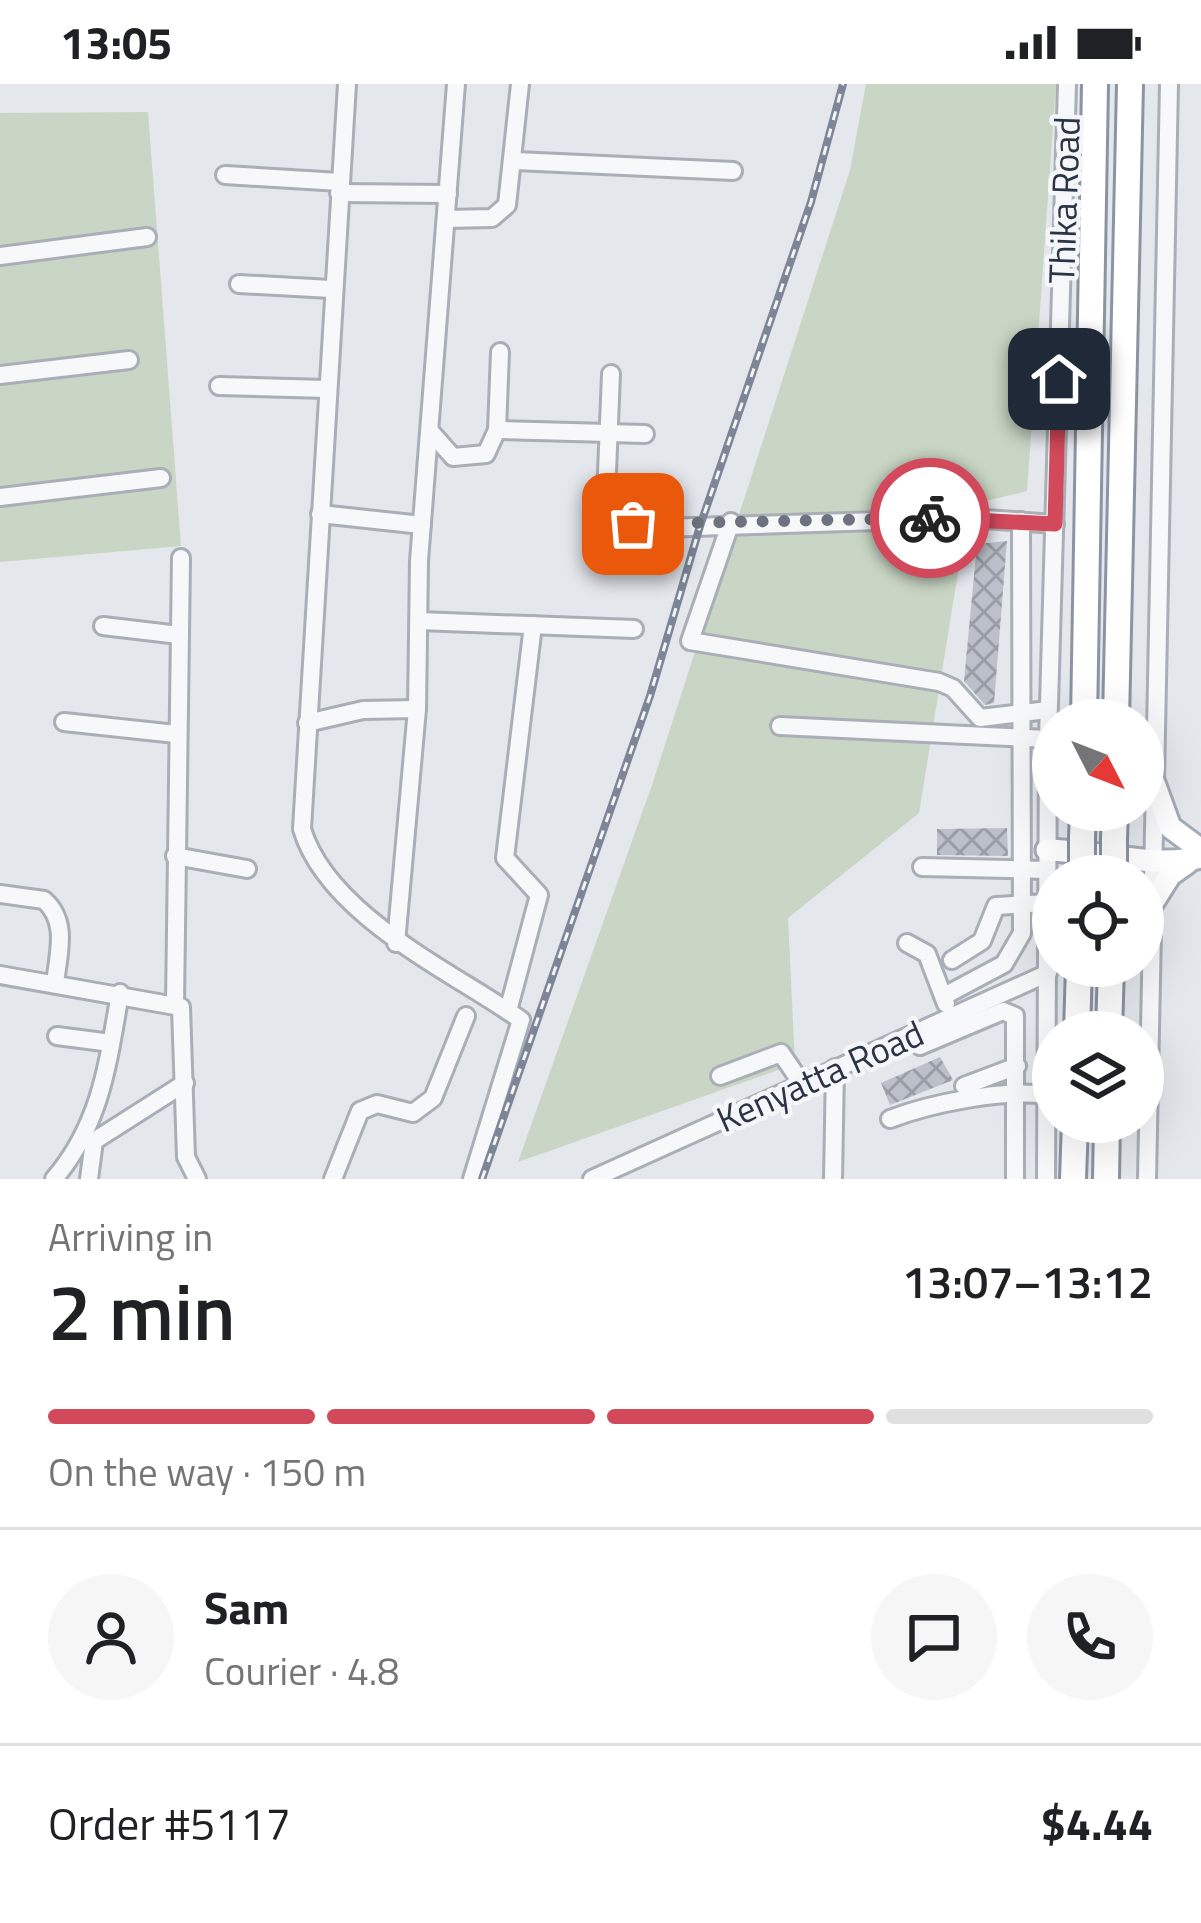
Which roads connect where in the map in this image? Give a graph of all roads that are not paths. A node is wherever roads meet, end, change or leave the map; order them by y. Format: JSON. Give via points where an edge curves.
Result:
{"nodes":[{"id":1,"x":347,"y":84,"type":"edge"},
{"id":2,"x":456,"y":84,"type":"edge"},
{"id":3,"x":520,"y":84,"type":"edge"},
{"id":4,"x":1067,"y":84,"type":"edge"},
{"id":5,"x":1095,"y":84,"type":"edge"},
{"id":6,"x":1130,"y":84,"type":"edge"},
{"id":7,"x":1169,"y":84,"type":"edge"},
{"id":8,"x":515,"y":161,"type":"junction"},
{"id":9,"x":733,"y":170,"type":"dead end"},
{"id":10,"x":225,"y":175,"type":"dead end"},
{"id":11,"x":339,"y":187,"type":"junction"},
{"id":12,"x":448,"y":194,"type":"junction"},
{"id":13,"x":446,"y":219,"type":"junction"},
{"id":14,"x":148,"y":237,"type":"dead end"},
{"id":15,"x":0,"y":256,"type":"edge"},
{"id":16,"x":239,"y":284,"type":"dead end"},
{"id":17,"x":331,"y":289,"type":"junction"},
{"id":18,"x":500,"y":352,"type":"dead end"},
{"id":19,"x":129,"y":359,"type":"dead end"},
{"id":20,"x":0,"y":374,"type":"edge"},
{"id":21,"x":611,"y":374,"type":"dead end"},
{"id":22,"x":219,"y":386,"type":"dead end"},
{"id":23,"x":326,"y":389,"type":"junction"},
{"id":24,"x":497,"y":430,"type":"junction"},
{"id":25,"x":430,"y":431,"type":"junction"},
{"id":26,"x":609,"y":433,"type":"junction"},
{"id":27,"x":645,"y":434,"type":"dead end"},
{"id":28,"x":161,"y":478,"type":"dead end"},
{"id":29,"x":0,"y":497,"type":"edge"},
{"id":30,"x":320,"y":514,"type":"junction"},
{"id":31,"x":1021,"y":521,"type":"junction"},
{"id":32,"x":731,"y":522,"type":"junction"},
{"id":33,"x":1055,"y":524,"type":"junction"},
{"id":34,"x":422,"y":525,"type":"junction"},
{"id":35,"x":181,"y":558,"type":"dead end"},
{"id":36,"x":419,"y":621,"type":"junction"},
{"id":37,"x":103,"y":626,"type":"dead end"},
{"id":38,"x":532,"y":626,"type":"junction"},
{"id":39,"x":634,"y":629,"type":"dead end"},
{"id":40,"x":178,"y":635,"type":"junction"},
{"id":41,"x":1048,"y":699,"type":"edge"},
{"id":42,"x":1084,"y":699,"type":"edge"},
{"id":43,"x":1116,"y":699,"type":"edge"},
{"id":44,"x":1156,"y":699,"type":"edge"},
{"id":45,"x":417,"y":709,"type":"junction"},
{"id":46,"x":1021,"y":711,"type":"junction"},
{"id":47,"x":1032,"y":711,"type":"edge"},
{"id":48,"x":64,"y":722,"type":"dead end"},
{"id":49,"x":307,"y":723,"type":"junction"},
{"id":50,"x":780,"y":726,"type":"dead end"},
{"id":51,"x":176,"y":734,"type":"junction"},
{"id":52,"x":1021,"y":738,"type":"junction"},
{"id":53,"x":1032,"y":738,"type":"edge"},
{"id":54,"x":1164,"y":810,"type":"edge"},
{"id":55,"x":1199,"y":854,"type":"edge"},
{"id":56,"x":175,"y":856,"type":"junction"},
{"id":57,"x":1164,"y":856,"type":"edge"},
{"id":58,"x":1032,"y":865,"type":"edge"},
{"id":59,"x":922,"y":867,"type":"dead end"},
{"id":60,"x":247,"y":869,"type":"dead end"},
{"id":61,"x":1020,"y":869,"type":"junction"},
{"id":62,"x":1164,"y":885,"type":"edge"},
{"id":63,"x":0,"y":894,"type":"edge"},
{"id":64,"x":1021,"y":903,"type":"junction"},
{"id":65,"x":1032,"y":903,"type":"edge"},
{"id":66,"x":395,"y":943,"type":"junction"},
{"id":67,"x":907,"y":943,"type":"dead end"},
{"id":68,"x":952,"y":960,"type":"dead end"},
{"id":69,"x":0,"y":975,"type":"edge"},
{"id":70,"x":1032,"y":980,"type":"edge"},
{"id":71,"x":55,"y":984,"type":"junction"},
{"id":72,"x":1151,"y":987,"type":"edge"},
{"id":73,"x":1012,"y":989,"type":"junction"},
{"id":74,"x":120,"y":993,"type":"junction"},
{"id":75,"x":944,"y":996,"type":"junction"},
{"id":76,"x":175,"y":1004,"type":"junction"},
{"id":77,"x":508,"y":1011,"type":"junction"},
{"id":78,"x":1012,"y":1012,"type":"junction"},
{"id":79,"x":466,"y":1016,"type":"dead end"},
{"id":80,"x":950,"y":1017,"type":"junction"},
{"id":81,"x":57,"y":1036,"type":"dead end"},
{"id":82,"x":111,"y":1043,"type":"junction"},
{"id":83,"x":920,"y":1046,"type":"dead end"},
{"id":84,"x":1017,"y":1066,"type":"junction"},
{"id":85,"x":835,"y":1068,"type":"junction"},
{"id":86,"x":720,"y":1076,"type":"dead end"},
{"id":87,"x":184,"y":1083,"type":"junction"},
{"id":88,"x":802,"y":1084,"type":"junction"},
{"id":89,"x":964,"y":1086,"type":"dead end"},
{"id":90,"x":1017,"y":1090,"type":"junction"},
{"id":91,"x":1032,"y":1093,"type":"edge"},
{"id":92,"x":890,"y":1119,"type":"dead end"},
{"id":93,"x":1046,"y":1143,"type":"edge"},
{"id":94,"x":1074,"y":1143,"type":"edge"},
{"id":95,"x":1107,"y":1143,"type":"edge"},
{"id":96,"x":54,"y":1179,"type":"edge"},
{"id":97,"x":89,"y":1179,"type":"edge"},
{"id":98,"x":197,"y":1179,"type":"edge"},
{"id":99,"x":333,"y":1179,"type":"edge"},
{"id":100,"x":472,"y":1179,"type":"edge"},
{"id":101,"x":592,"y":1179,"type":"edge"},
{"id":102,"x":833,"y":1179,"type":"edge"},
{"id":103,"x":1015,"y":1179,"type":"edge"},
{"id":104,"x":1046,"y":1179,"type":"edge"},
{"id":105,"x":1073,"y":1179,"type":"edge"},
{"id":106,"x":1106,"y":1179,"type":"edge"},
{"id":107,"x":1147,"y":1179,"type":"edge"}],
"edges":[{"from":1,"to":11,"type":"street"},
{"from":2,"to":12,"type":"street"},
{"from":3,"to":8,"type":"street"},
{"from":4,"to":33,"type":"street","name":"Thika Road"},
{"from":5,"to":42,"type":"highway","name":"Thika Road"},
{"from":6,"to":43,"type":"highway","name":"Thika Road"},
{"from":7,"to":44,"type":"street"},
{"from":8,"to":9,"type":"street"},
{"from":8,"to":13,"type":"street","via":[[501,213]]},
{"from":10,"to":11,"type":"street"},
{"from":11,"to":12,"type":"street"},
{"from":11,"to":17,"type":"street"},
{"from":12,"to":13,"type":"street"},
{"from":13,"to":25,"type":"street"},
{"from":14,"to":15,"type":"street"},
{"from":16,"to":17,"type":"street"},
{"from":17,"to":23,"type":"street"},
{"from":18,"to":24,"type":"street"},
{"from":19,"to":20,"type":"street"},
{"from":21,"to":26,"type":"street"},
{"from":22,"to":23,"type":"street"},
{"from":23,"to":30,"type":"street"},
{"from":24,"to":25,"type":"street","via":[[476,458],[453,457]]},
{"from":24,"to":26,"type":"street"},
{"from":25,"to":34,"type":"street"},
{"from":26,"to":27,"type":"street"},
{"from":26,"to":32,"type":"street","via":[[605,521],[662,528]]},
{"from":28,"to":29,"type":"street"},
{"from":30,"to":34,"type":"street"},
{"from":30,"to":49,"type":"street"},
{"from":31,"to":32,"type":"street"},
{"from":31,"to":33,"type":"street"},
{"from":31,"to":46,"type":"street"},
{"from":32,"to":46,"type":"street","via":[[690,641],[940,682],[980,718]]},
{"from":33,"to":41,"type":"street","name":"Thika Road"},
{"from":34,"to":36,"type":"street"},
{"from":35,"to":40,"type":"street"},
{"from":36,"to":38,"type":"street"},
{"from":36,"to":45,"type":"street"},
{"from":37,"to":40,"type":"street"},
{"from":38,"to":39,"type":"street"},
{"from":38,"to":77,"type":"street","via":[[506,858],[535,886],[538,906]]},
{"from":40,"to":51,"type":"street"},
{"from":45,"to":49,"type":"street"},
{"from":45,"to":66,"type":"street"},
{"from":46,"to":47,"type":"street"},
{"from":46,"to":52,"type":"street"},
{"from":48,"to":51,"type":"street"},
{"from":49,"to":66,"type":"street","via":[[304,838]]},
{"from":50,"to":52,"type":"street"},
{"from":51,"to":56,"type":"street"},
{"from":52,"to":53,"type":"street"},
{"from":52,"to":61,"type":"street"},
{"from":54,"to":55,"type":"main road"},
{"from":55,"to":57,"type":"main road"},
{"from":55,"to":62,"type":"main road"},
{"from":56,"to":60,"type":"street"},
{"from":56,"to":76,"type":"street"},
{"from":58,"to":61,"type":"street"},
{"from":59,"to":61,"type":"street"},
{"from":61,"to":64,"type":"street"},
{"from":63,"to":71,"type":"street","via":[[44,900],[57,914]]},
{"from":64,"to":65,"type":"street"},
{"from":64,"to":68,"type":"street","via":[[996,906],[982,941]]},
{"from":64,"to":75,"type":"street","via":[[1016,950],[982,980]]},
{"from":66,"to":77,"type":"street"},
{"from":67,"to":75,"type":"street","via":[[927,954]]},
{"from":69,"to":71,"type":"street"},
{"from":70,"to":73,"type":"street","name":"Kenyatta Road"},
{"from":71,"to":74,"type":"street"},
{"from":72,"to":107,"type":"street"},
{"from":73,"to":78,"type":"street"},
{"from":73,"to":80,"type":"street","name":"Kenyatta Road"},
{"from":74,"to":76,"type":"street"},
{"from":74,"to":82,"type":"street"},
{"from":75,"to":80,"type":"street"},
{"from":76,"to":87,"type":"street","via":[[183,1012]]},
{"from":77,"to":100,"type":"street","via":[[521,1020]]},
{"from":78,"to":83,"type":"street"},
{"from":78,"to":84,"type":"street"},
{"from":79,"to":99,"type":"street","via":[[434,1098],[413,1113],[368,1105],[360,1111]]},
{"from":80,"to":85,"type":"street","name":"Kenyatta Road"},
{"from":81,"to":82,"type":"street"},
{"from":82,"to":96,"type":"street","via":[[102,1100]]},
{"from":84,"to":89,"type":"street"},
{"from":84,"to":90,"type":"street"},
{"from":85,"to":88,"type":"street","name":"Kenyatta Road"},
{"from":85,"to":102,"type":"street"},
{"from":86,"to":88,"type":"street","via":[[781,1053]]},
{"from":87,"to":97,"type":"street","via":[[94,1141]]},
{"from":87,"to":98,"type":"street","via":[[186,1157]]},
{"from":88,"to":101,"type":"street","name":"Kenyatta Road"},
{"from":90,"to":91,"type":"street"},
{"from":90,"to":92,"type":"street"},
{"from":90,"to":103,"type":"street"},
{"from":93,"to":104,"type":"street","name":"Thika Road"},
{"from":94,"to":105,"type":"highway"},
{"from":95,"to":106,"type":"highway"}]}
